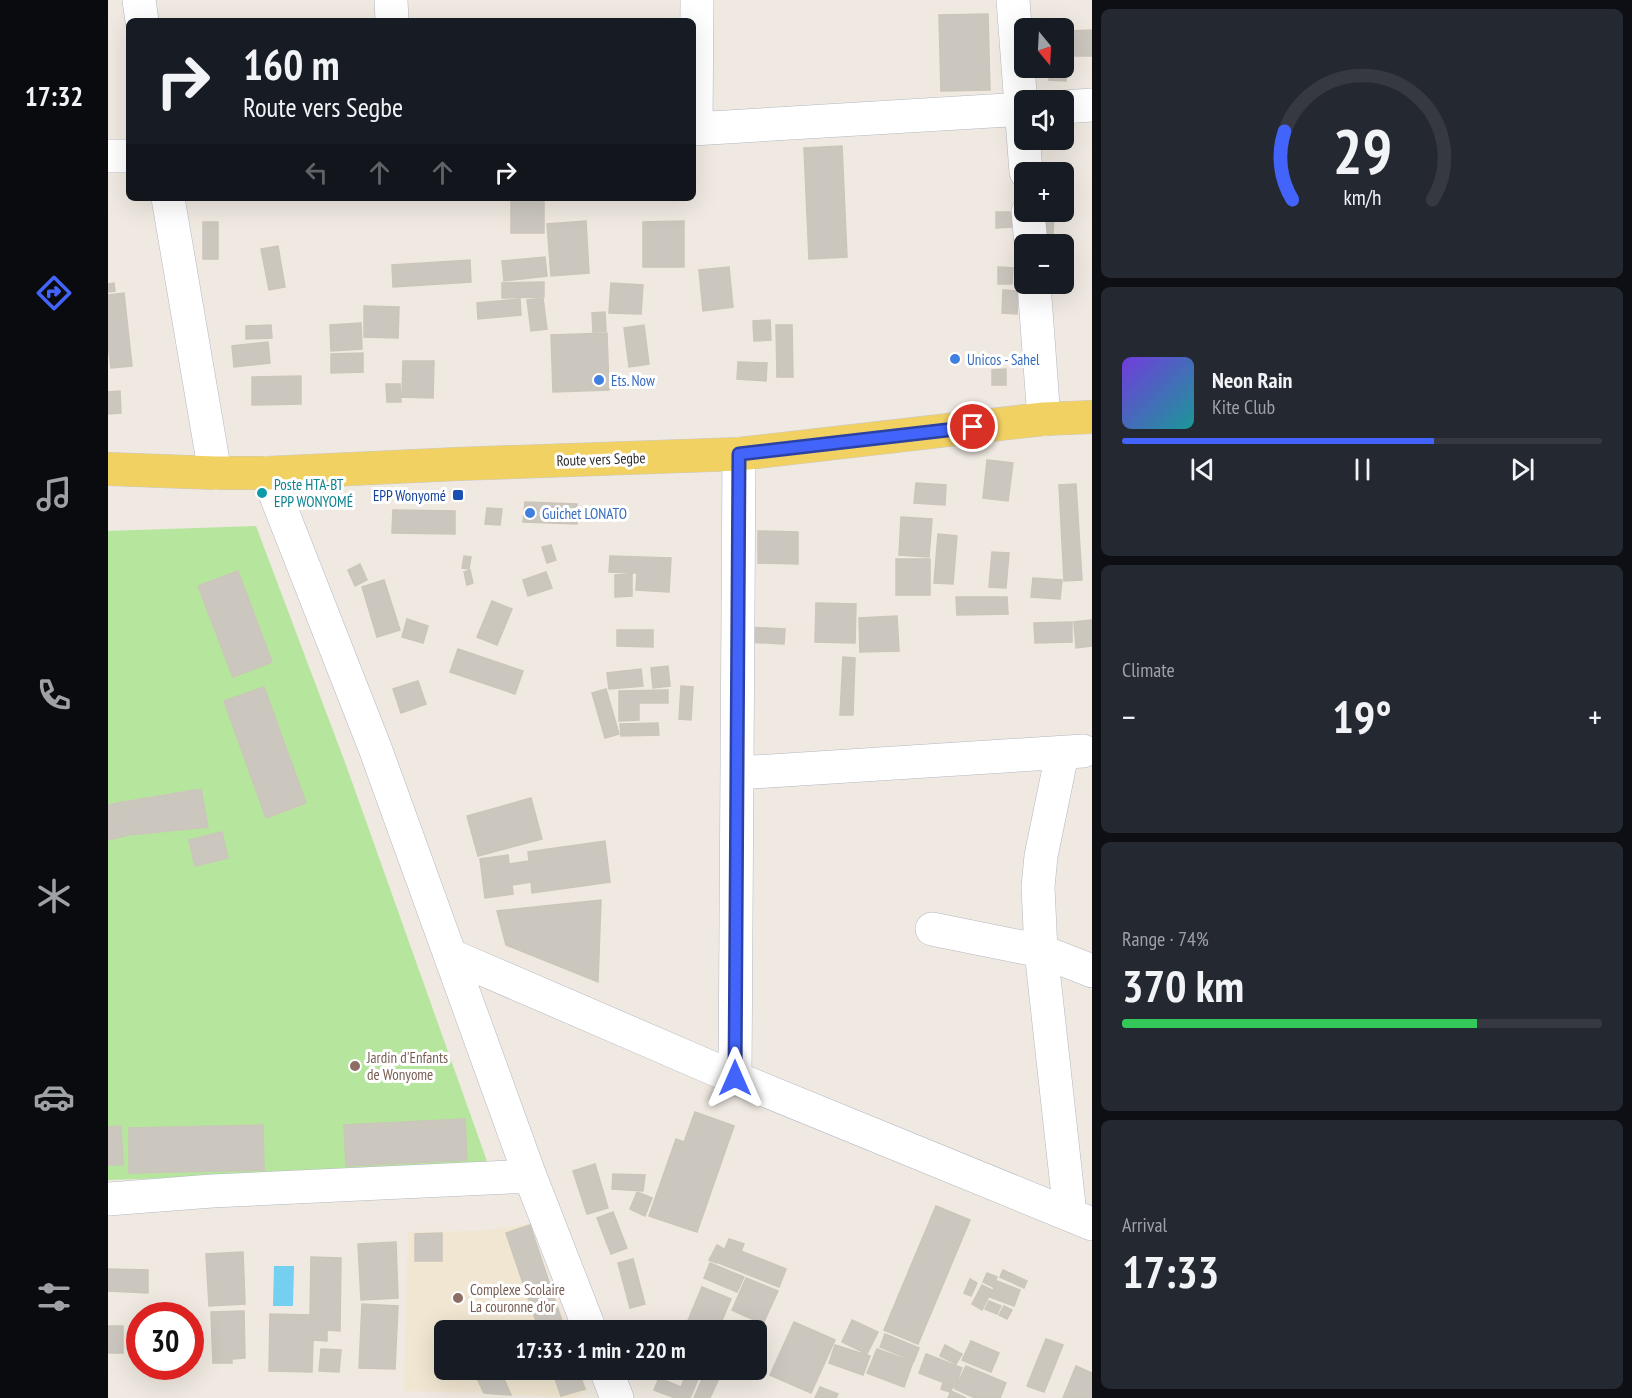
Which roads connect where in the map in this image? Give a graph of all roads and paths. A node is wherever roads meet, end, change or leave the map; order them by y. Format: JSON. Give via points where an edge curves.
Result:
{"nodes":[{"id":1,"x":139,"y":0,"type":"edge"},
{"id":2,"x":391,"y":0,"type":"edge"},
{"id":3,"x":697,"y":0,"type":"edge"},
{"id":4,"x":1013,"y":0,"type":"edge"},
{"id":5,"x":142,"y":18,"type":"edge"},
{"id":6,"x":392,"y":18,"type":"edge"},
{"id":7,"x":696,"y":43,"type":"edge"},
{"id":8,"x":1021,"y":90,"type":"edge"},
{"id":9,"x":1092,"y":105,"type":"edge"},
{"id":10,"x":1074,"y":106,"type":"edge"},
{"id":11,"x":1014,"y":110,"type":"edge"},
{"id":12,"x":696,"y":128,"type":"edge"},
{"id":13,"x":108,"y":156,"type":"edge"},
{"id":14,"x":126,"y":156,"type":"edge"},
{"id":15,"x":169,"y":201,"type":"edge"},
{"id":16,"x":1035,"y":294,"type":"edge"},
{"id":17,"x":1092,"y":417,"type":"edge"},
{"id":18,"x":1044,"y":419,"type":"junction"},
{"id":19,"x":739,"y":454,"type":"junction"},
{"id":20,"x":108,"y":469,"type":"edge"},
{"id":21,"x":215,"y":473,"type":"junction"},
{"id":22,"x":267,"y":473,"type":"junction"},
{"id":23,"x":1082,"y":752,"type":"edge"},
{"id":24,"x":737,"y":772,"type":"junction"},
{"id":25,"x":932,"y":929,"type":"dead end"},
{"id":26,"x":1041,"y":951,"type":"junction"},
{"id":27,"x":450,"y":955,"type":"junction"},
{"id":28,"x":1092,"y":971,"type":"edge"},
{"id":29,"x":735,"y":1078,"type":"junction"},
{"id":30,"x":530,"y":1176,"type":"junction"},
{"id":31,"x":108,"y":1199,"type":"edge"},
{"id":32,"x":1081,"y":1219,"type":"edge"},
{"id":33,"x":586,"y":1320,"type":"edge"},
{"id":34,"x":610,"y":1380,"type":"edge"},
{"id":35,"x":617,"y":1398,"type":"edge"}],
"edges":[{"from":1,"to":5,"type":"street"},
{"from":2,"to":6,"type":"street"},
{"from":3,"to":7,"type":"street"},
{"from":4,"to":8,"type":"street"},
{"from":9,"to":10,"type":"street"},
{"from":11,"to":12,"type":"street"},
{"from":13,"to":14,"type":"street"},
{"from":15,"to":21,"type":"street"},
{"from":16,"to":18,"type":"street"},
{"from":17,"to":18,"type":"main road","name":"Route vers Segbe"},
{"from":18,"to":19,"type":"main road","name":"Route vers Segbe"},
{"from":19,"to":22,"type":"main road","name":"Route vers Segbe"},
{"from":19,"to":24,"type":"street"},
{"from":20,"to":21,"type":"main road","name":"Route vers Segbe"},
{"from":21,"to":22,"type":"main road","name":"Route vers Segbe"},
{"from":22,"to":27,"type":"street","via":[[375,748]]},
{"from":23,"to":24,"type":"street"},
{"from":23,"to":26,"type":"street","via":[[1061,759],[1041,856]]},
{"from":24,"to":29,"type":"street"},
{"from":25,"to":26,"type":"street"},
{"from":26,"to":28,"type":"street"},
{"from":26,"to":32,"type":"street"},
{"from":27,"to":29,"type":"street"},
{"from":27,"to":30,"type":"street"},
{"from":29,"to":32,"type":"street"},
{"from":30,"to":31,"type":"street"},
{"from":30,"to":33,"type":"street"},
{"from":34,"to":35,"type":"street"}]}
